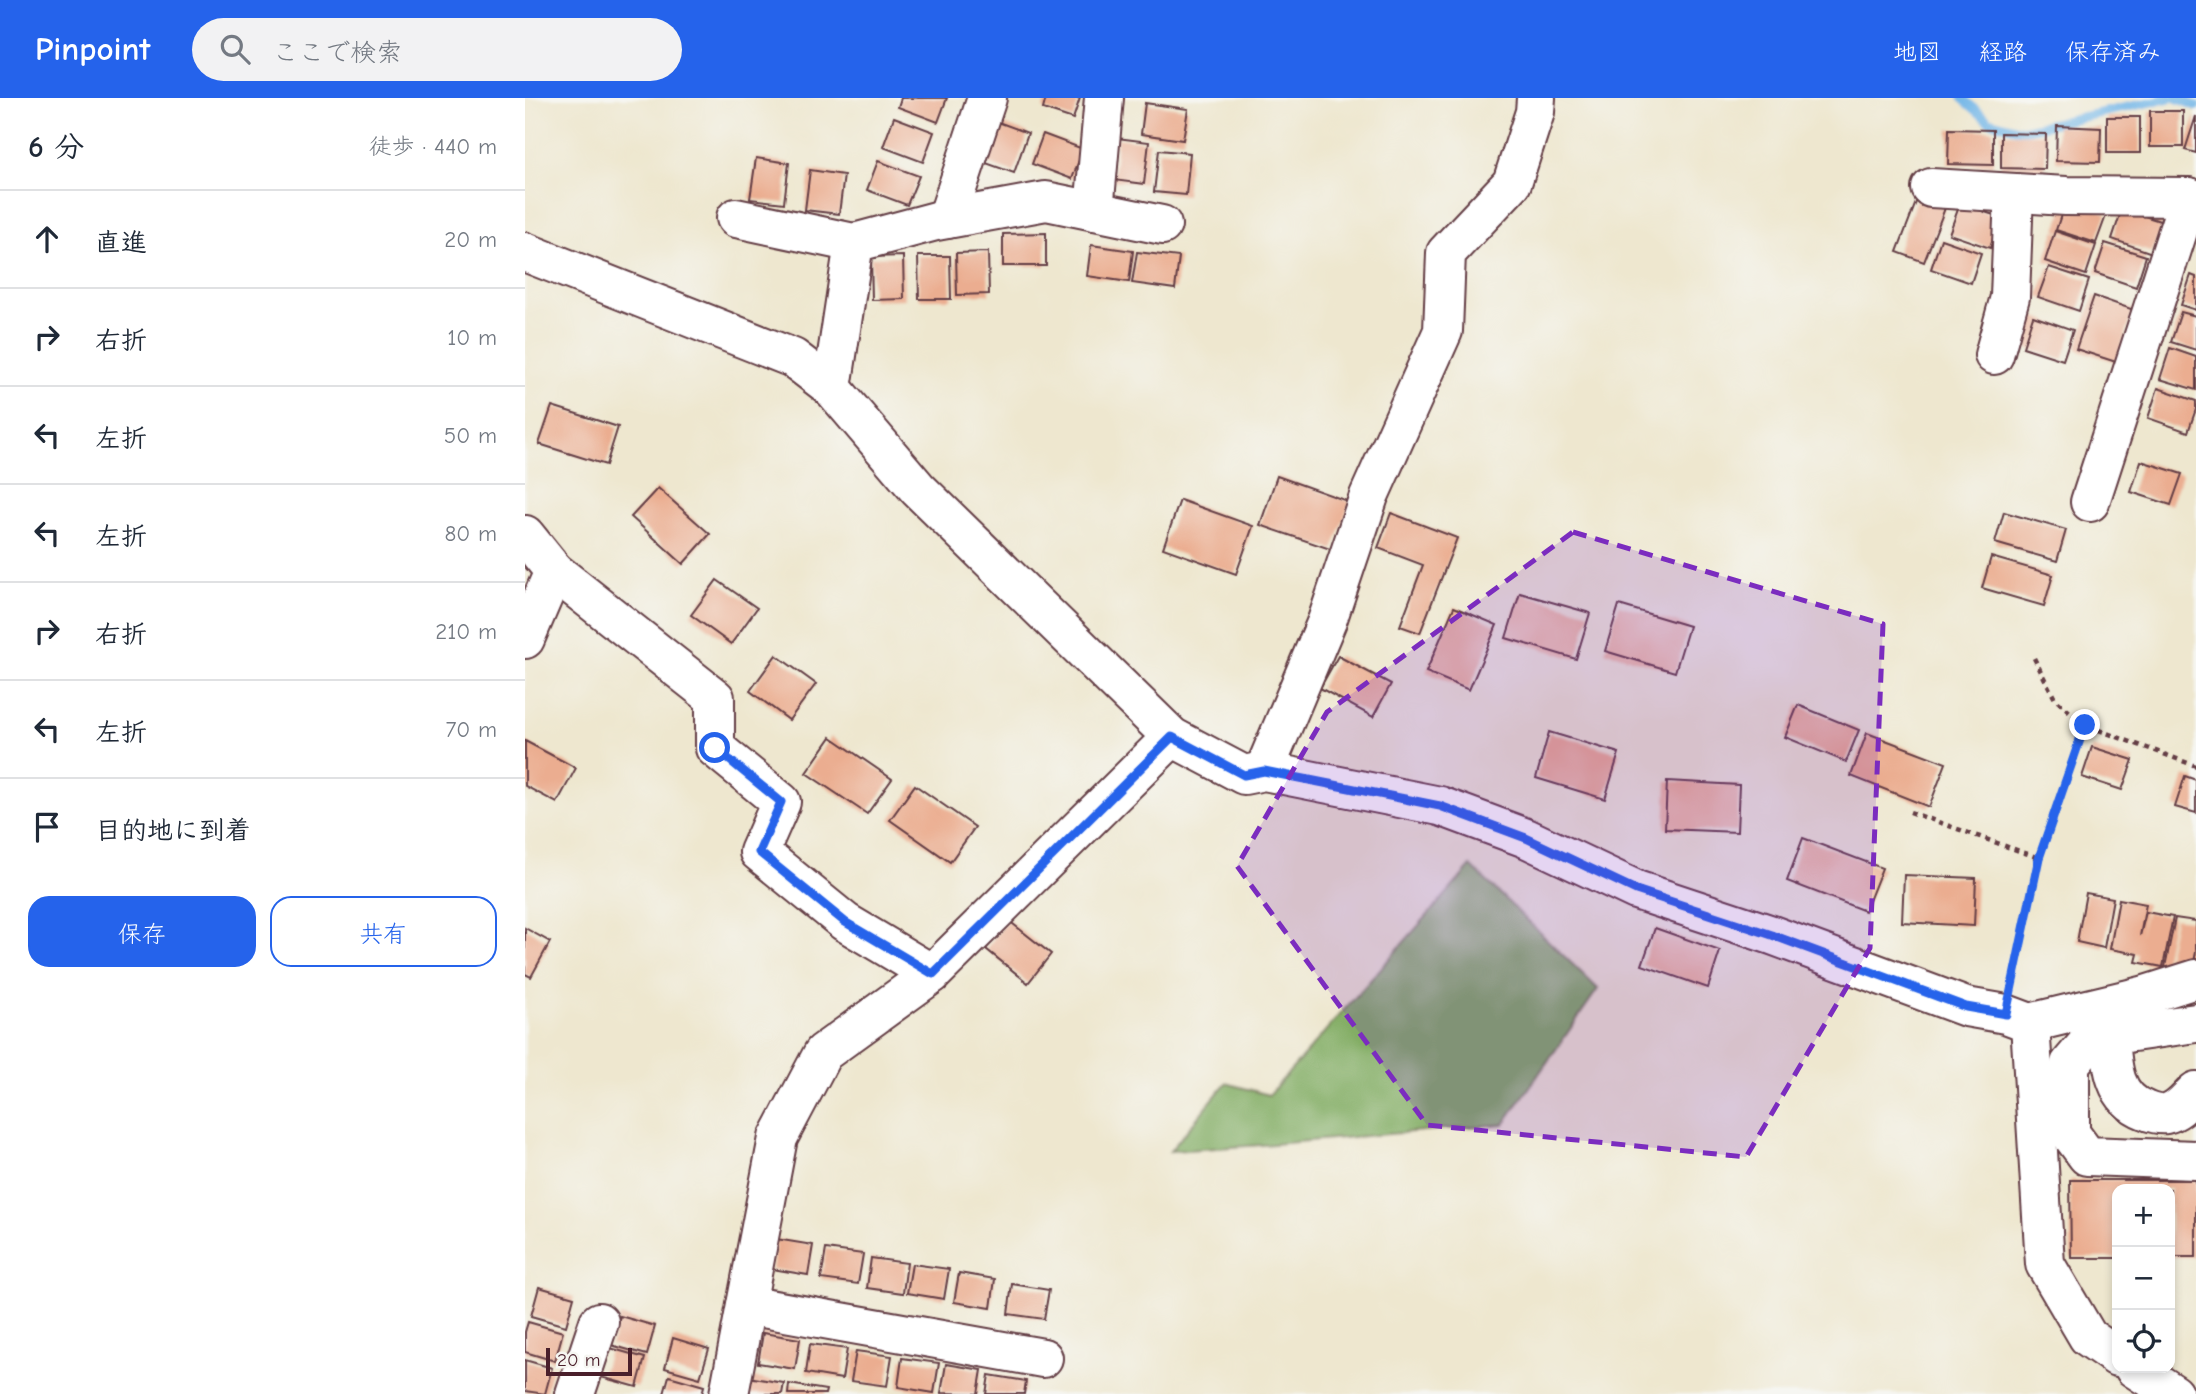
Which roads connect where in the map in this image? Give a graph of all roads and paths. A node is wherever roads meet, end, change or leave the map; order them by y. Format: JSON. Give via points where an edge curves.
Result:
{"nodes":[{"id":1,"x":987,"y":98,"type":"edge"},
{"id":2,"x":1104,"y":98,"type":"edge"},
{"id":3,"x":1536,"y":98,"type":"edge"},
{"id":4,"x":1931,"y":188,"type":"dead end"},
{"id":5,"x":2014,"y":193,"type":"junction"},
{"id":6,"x":2192,"y":198,"type":"edge"},
{"id":7,"x":1094,"y":211,"type":"junction"},
{"id":8,"x":736,"y":218,"type":"dead end"},
{"id":9,"x":947,"y":219,"type":"junction"},
{"id":10,"x":1162,"y":225,"type":"dead end"},
{"id":11,"x":854,"y":243,"type":"junction"},
{"id":12,"x":525,"y":252,"type":"edge"},
{"id":13,"x":1994,"y":355,"type":"dead end"},
{"id":14,"x":832,"y":388,"type":"junction"},
{"id":15,"x":2089,"y":502,"type":"dead end"},
{"id":16,"x":525,"y":536,"type":"edge"},
{"id":17,"x":554,"y":570,"type":"junction"},
{"id":18,"x":525,"y":639,"type":"edge"},
{"id":19,"x":2033,"y":658,"type":"dead end"},
{"id":20,"x":2085,"y":725,"type":"junction"},
{"id":21,"x":1172,"y":737,"type":"junction"},
{"id":22,"x":2196,"y":766,"type":"edge"},
{"id":23,"x":1264,"y":771,"type":"junction"},
{"id":24,"x":1910,"y":812,"type":"dead end"},
{"id":25,"x":2039,"y":858,"type":"junction"},
{"id":26,"x":933,"y":974,"type":"junction"},
{"id":27,"x":2196,"y":979,"type":"edge"},
{"id":28,"x":2018,"y":1019,"type":"junction"},
{"id":29,"x":2196,"y":1023,"type":"edge"},
{"id":30,"x":2110,"y":1036,"type":"junction"},
{"id":31,"x":2196,"y":1091,"type":"edge"},
{"id":32,"x":2196,"y":1160,"type":"edge"},
{"id":33,"x":747,"y":1305,"type":"junction"},
{"id":34,"x":599,"y":1322,"type":"dead end"},
{"id":35,"x":2112,"y":1354,"type":"edge"},
{"id":36,"x":1043,"y":1358,"type":"dead end"},
{"id":37,"x":2142,"y":1373,"type":"edge"},
{"id":38,"x":575,"y":1394,"type":"edge"},
{"id":39,"x":730,"y":1394,"type":"edge"},
{"id":40,"x":2174,"y":1394,"type":"edge"}],
"edges":[{"from":1,"to":9,"type":"street"},
{"from":2,"to":7,"type":"street"},
{"from":3,"to":23,"type":"street","via":[[1512,183],[1446,253],[1443,331],[1369,496],[1327,621]]},
{"from":4,"to":5,"type":"street"},
{"from":5,"to":6,"type":"street"},
{"from":5,"to":13,"type":"street","via":[[2010,297]]},
{"from":6,"to":15,"type":"street"},
{"from":7,"to":9,"type":"street","via":[[1046,201]]},
{"from":7,"to":10,"type":"street"},
{"from":8,"to":11,"type":"street"},
{"from":9,"to":11,"type":"street"},
{"from":11,"to":14,"type":"street"},
{"from":12,"to":14,"type":"street","via":[[793,358]]},
{"from":14,"to":21,"type":"street","via":[[918,489]]},
{"from":16,"to":17,"type":"street"},
{"from":17,"to":18,"type":"street"},
{"from":17,"to":26,"type":"street","via":[[715,698],[715,748],[781,802],[759,852],[845,922]]},
{"from":19,"to":20,"type":"path","via":[[2055,699]]},
{"from":20,"to":22,"type":"path"},
{"from":20,"to":25,"type":"path"},
{"from":21,"to":23,"type":"street","via":[[1244,775]]},
{"from":21,"to":26,"type":"street"},
{"from":23,"to":28,"type":"street","via":[[1440,806],[1526,838],[1636,890],[1966,1007]]},
{"from":24,"to":25,"type":"path"},
{"from":25,"to":28,"type":"path"},
{"from":26,"to":33,"type":"street","via":[[823,1053],[778,1138]]},
{"from":27,"to":28,"type":"street","via":[[2142,996]]},
{"from":28,"to":35,"type":"street","via":[[2045,1264],[2088,1337]]},
{"from":29,"to":30,"type":"street"},
{"from":30,"to":31,"type":"street","via":[[2115,1080],[2137,1107],[2167,1114],[2184,1105]]},
{"from":30,"to":32,"type":"street","via":[[2092,1038],[2070,1064],[2070,1133],[2087,1156]]},
{"from":33,"to":36,"type":"street"},
{"from":33,"to":39,"type":"street"},
{"from":34,"to":38,"type":"street"},
{"from":37,"to":40,"type":"street"}]}
